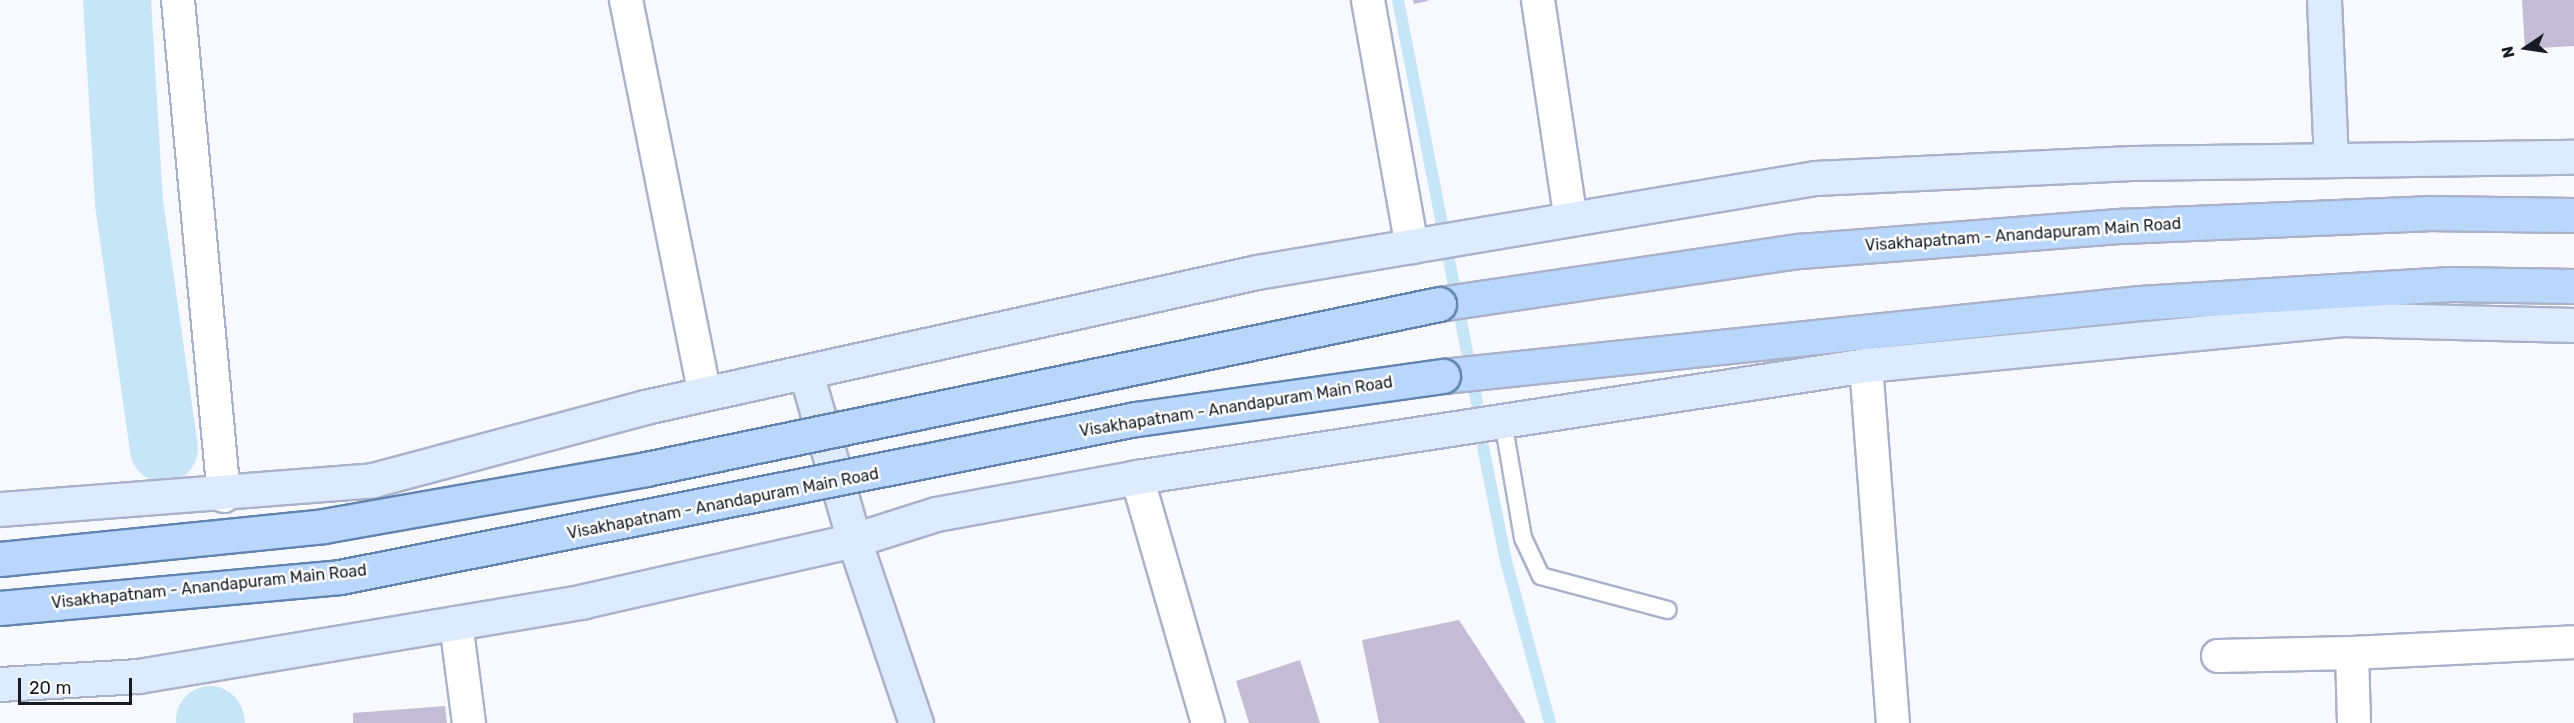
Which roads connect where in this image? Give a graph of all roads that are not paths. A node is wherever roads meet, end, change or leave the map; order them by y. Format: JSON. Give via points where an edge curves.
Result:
{"nodes":[{"id":1,"x":178,"y":0,"type":"edge"},
{"id":2,"x":626,"y":0,"type":"edge"},
{"id":3,"x":1368,"y":0,"type":"edge"},
{"id":4,"x":1538,"y":0,"type":"edge"},
{"id":5,"x":2324,"y":0,"type":"edge"},
{"id":6,"x":2574,"y":157,"type":"edge"},
{"id":7,"x":2331,"y":159,"type":"junction"},
{"id":8,"x":2574,"y":215,"type":"edge"},
{"id":9,"x":1571,"y":220,"type":"junction"},
{"id":10,"x":1419,"y":246,"type":"junction"},
{"id":11,"x":2574,"y":286,"type":"edge"},
{"id":12,"x":2574,"y":325,"type":"edge"},
{"id":13,"x":1866,"y":365,"type":"junction"},
{"id":14,"x":806,"y":373,"type":"junction"},
{"id":15,"x":705,"y":394,"type":"junction"},
{"id":16,"x":1503,"y":421,"type":"junction"},
{"id":17,"x":1137,"y":477,"type":"junction"},
{"id":18,"x":225,"y":496,"type":"junction"},
{"id":19,"x":0,"y":509,"type":"edge"},
{"id":20,"x":854,"y":540,"type":"junction"},
{"id":21,"x":0,"y":559,"type":"edge"},
{"id":22,"x":0,"y":608,"type":"edge"},
{"id":23,"x":1668,"y":610,"type":"dead end"},
{"id":24,"x":456,"y":623,"type":"junction"},
{"id":25,"x":2574,"y":642,"type":"edge"},
{"id":26,"x":2352,"y":653,"type":"junction"},
{"id":27,"x":2218,"y":656,"type":"dead end"},
{"id":28,"x":0,"y":684,"type":"edge"},
{"id":29,"x":469,"y":723,"type":"edge"},
{"id":30,"x":916,"y":723,"type":"edge"},
{"id":31,"x":1208,"y":723,"type":"edge"},
{"id":32,"x":1893,"y":723,"type":"edge"},
{"id":33,"x":2354,"y":723,"type":"edge"}],
"edges":[{"from":1,"to":18,"type":"street"},
{"from":2,"to":15,"type":"street"},
{"from":3,"to":10,"type":"street"},
{"from":4,"to":9,"type":"street"},
{"from":5,"to":7,"type":"street"},
{"from":6,"to":7,"type":"street"},
{"from":7,"to":9,"type":"street","via":[[1815,178]]},
{"from":8,"to":21,"type":"main road","name":"Visakhapatnam - Anandapuram Main Road","bridge":true,"via":[[2427,213],[2092,228],[1800,251],[1475,297],[646,470],[324,526]]},
{"from":9,"to":10,"type":"street"},
{"from":10,"to":14,"type":"street","via":[[1257,272]]},
{"from":11,"to":22,"type":"main road","name":"Visakhapatnam - Anandapuram Main Road","bridge":true,"via":[[2450,284],[2014,315],[1498,369],[1136,419],[340,577]]},
{"from":12,"to":13,"type":"street","via":[[2343,319]]},
{"from":13,"to":16,"type":"street"},
{"from":13,"to":32,"type":"street"},
{"from":14,"to":15,"type":"street"},
{"from":14,"to":20,"type":"street"},
{"from":15,"to":18,"type":"street","via":[[373,480]]},
{"from":16,"to":17,"type":"street"},
{"from":16,"to":23,"type":"lane","via":[[1523,538],[1541,576],[1565,587]]},
{"from":17,"to":20,"type":"street","via":[[936,514]]},
{"from":17,"to":31,"type":"street"},
{"from":18,"to":19,"type":"street"},
{"from":20,"to":24,"type":"street","via":[[584,601]]},
{"from":20,"to":30,"type":"street"},
{"from":24,"to":28,"type":"street","via":[[138,676]]},
{"from":24,"to":29,"type":"street"},
{"from":25,"to":26,"type":"street"},
{"from":26,"to":27,"type":"street"},
{"from":26,"to":33,"type":"street"}]}
